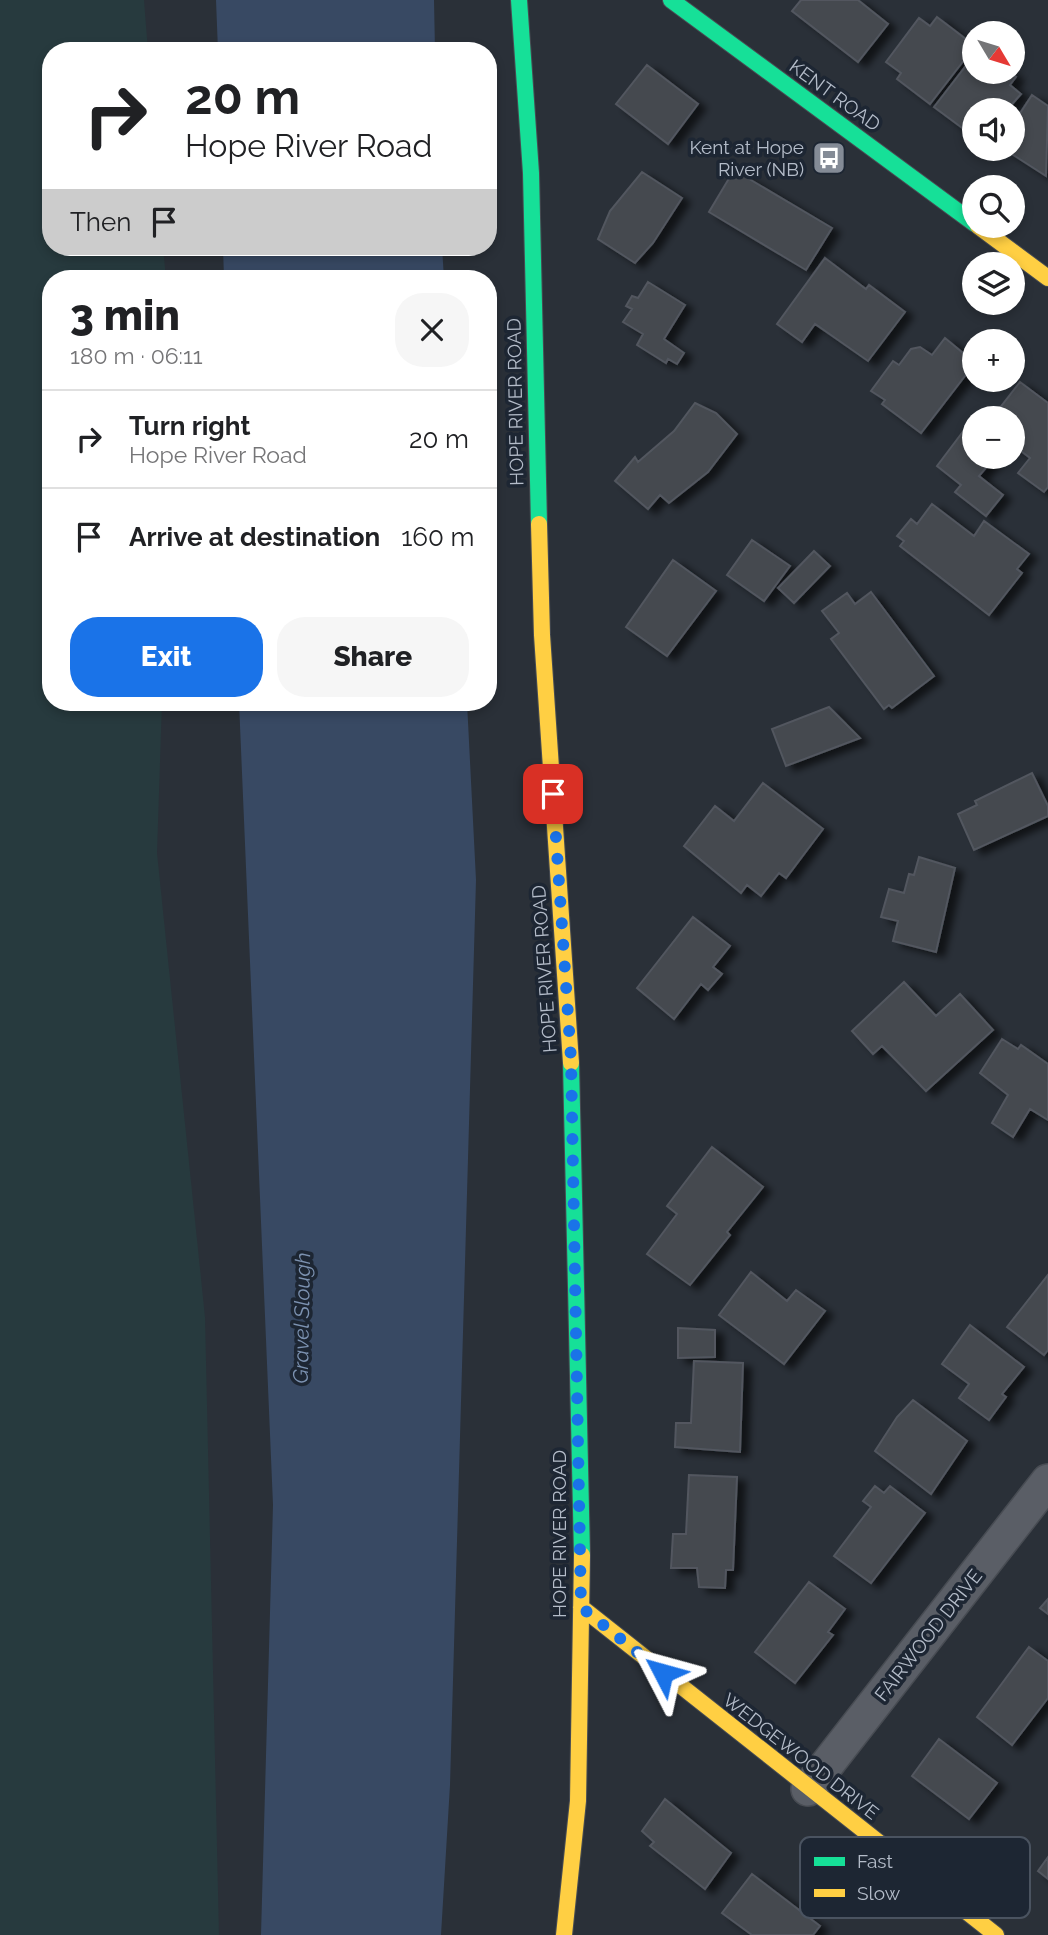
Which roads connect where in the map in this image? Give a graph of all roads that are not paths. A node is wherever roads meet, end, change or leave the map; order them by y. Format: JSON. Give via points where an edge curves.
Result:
{"nodes":[{"id":1,"x":519,"y":0,"type":"edge"},
{"id":2,"x":671,"y":0,"type":"edge"},
{"id":3,"x":962,"y":215,"type":"edge"},
{"id":4,"x":994,"y":238,"type":"edge"},
{"id":5,"x":1048,"y":278,"type":"edge"},
{"id":6,"x":1048,"y":1481,"type":"edge"},
{"id":7,"x":581,"y":1607,"type":"junction"},
{"id":8,"x":808,"y":1789,"type":"junction"},
{"id":9,"x":870,"y":1837,"type":"edge"},
{"id":10,"x":974,"y":1918,"type":"edge"},
{"id":11,"x":564,"y":1935,"type":"edge"},
{"id":12,"x":996,"y":1935,"type":"edge"}],
"edges":[{"from":1,"to":7,"type":"street","name":"HOPE RIVER ROAD","via":[[531,173],[542,635],[571,1059]]},
{"from":2,"to":3,"type":"street","name":"KENT ROAD"},
{"from":4,"to":5,"type":"street","name":"KENT ROAD"},
{"from":6,"to":8,"type":"street","name":"FAIRWOOD DRIVE"},
{"from":7,"to":8,"type":"street","name":"WEDGEWOOD DRIVE"},
{"from":7,"to":11,"type":"street","name":"HOPE RIVER ROAD","via":[[578,1801]]},
{"from":8,"to":9,"type":"street","name":"WEDGEWOOD DRIVE"},
{"from":10,"to":12,"type":"street","name":"WEDGEWOOD DRIVE"}]}
